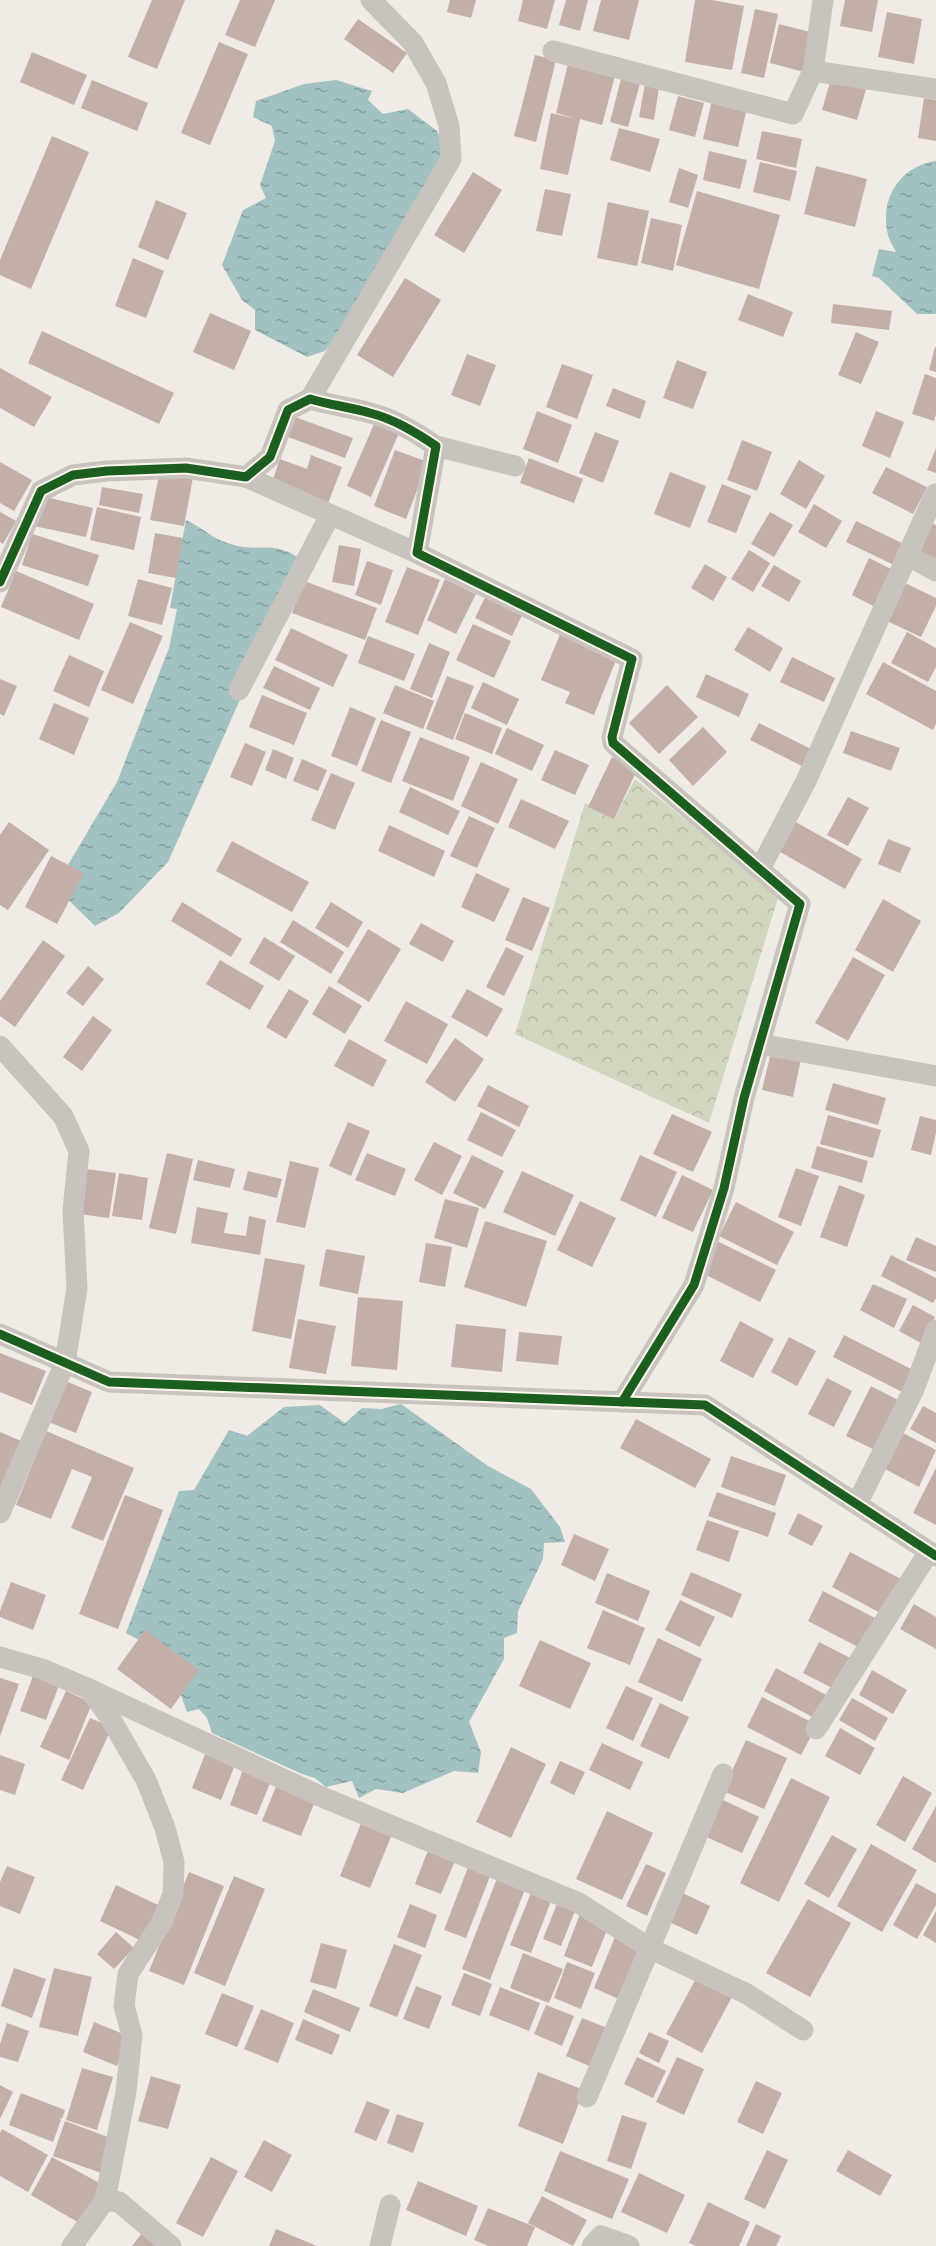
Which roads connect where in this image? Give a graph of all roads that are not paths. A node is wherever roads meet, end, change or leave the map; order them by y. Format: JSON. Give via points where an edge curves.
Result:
{"nodes":[{"id":1,"x":371,"y":0,"type":"edge"},
{"id":2,"x":823,"y":0,"type":"edge"},
{"id":3,"x":553,"y":51,"type":"dead end"},
{"id":4,"x":813,"y":71,"type":"junction"},
{"id":5,"x":936,"y":89,"type":"edge"},
{"id":6,"x":310,"y":399,"type":"junction"},
{"id":7,"x":436,"y":446,"type":"junction"},
{"id":8,"x":515,"y":466,"type":"dead end"},
{"id":9,"x":246,"y":477,"type":"junction"},
{"id":10,"x":935,"y":494,"type":"edge"},
{"id":11,"x":330,"y":515,"type":"junction"},
{"id":12,"x":417,"y":553,"type":"junction"},
{"id":13,"x":907,"y":555,"type":"junction"},
{"id":14,"x":936,"y":572,"type":"edge"},
{"id":15,"x":0,"y":582,"type":"edge"},
{"id":16,"x":239,"y":690,"type":"dead end"},
{"id":17,"x":760,"y":869,"type":"junction"},
{"id":18,"x":759,"y":1044,"type":"junction"},
{"id":19,"x":0,"y":1046,"type":"edge"},
{"id":20,"x":936,"y":1077,"type":"edge"},
{"id":21,"x":936,"y":1330,"type":"edge"},
{"id":22,"x":0,"y":1334,"type":"edge"},
{"id":23,"x":65,"y":1363,"type":"junction"},
{"id":24,"x":622,"y":1402,"type":"junction"},
{"id":25,"x":857,"y":1504,"type":"junction"},
{"id":26,"x":0,"y":1514,"type":"edge"},
{"id":27,"x":933,"y":1554,"type":"edge"},
{"id":28,"x":0,"y":1657,"type":"edge"},
{"id":29,"x":89,"y":1689,"type":"junction"},
{"id":30,"x":816,"y":1729,"type":"dead end"},
{"id":31,"x":723,"y":1774,"type":"dead end"},
{"id":32,"x":651,"y":1949,"type":"junction"},
{"id":33,"x":803,"y":2030,"type":"dead end"},
{"id":34,"x":587,"y":2097,"type":"dead end"},
{"id":35,"x":105,"y":2199,"type":"junction"},
{"id":36,"x":390,"y":2205,"type":"dead end"},
{"id":37,"x":72,"y":2246,"type":"edge"},
{"id":38,"x":171,"y":2246,"type":"edge"},
{"id":39,"x":380,"y":2246,"type":"edge"},
{"id":40,"x":592,"y":2246,"type":"edge"},
{"id":41,"x":628,"y":2246,"type":"edge"}],
"edges":[{"from":1,"to":6,"type":"street","via":[[413,43],[436,83],[449,126],[451,159]]},
{"from":2,"to":4,"type":"street"},
{"from":3,"to":4,"type":"street","via":[[793,114]]},
{"from":4,"to":5,"type":"street"},
{"from":6,"to":7,"type":"street","via":[[370,413],[408,427]]},
{"from":6,"to":9,"type":"street","via":[[288,410],[270,457]]},
{"from":7,"to":8,"type":"street"},
{"from":7,"to":12,"type":"street"},
{"from":9,"to":11,"type":"street"},
{"from":9,"to":15,"type":"street","via":[[186,468],[73,475],[41,491]]},
{"from":10,"to":13,"type":"street"},
{"from":11,"to":12,"type":"street"},
{"from":11,"to":16,"type":"street"},
{"from":12,"to":17,"type":"street","via":[[632,659],[613,743]]},
{"from":13,"to":14,"type":"street"},
{"from":13,"to":17,"type":"street","via":[[806,781]]},
{"from":17,"to":18,"type":"street","via":[[800,904]]},
{"from":18,"to":20,"type":"street"},
{"from":18,"to":24,"type":"street","via":[[724,1188],[694,1285]]},
{"from":19,"to":23,"type":"street","via":[[63,1116],[79,1151],[73,1210],[77,1288]]},
{"from":21,"to":25,"type":"street","via":[[914,1389]]},
{"from":22,"to":23,"type":"street"},
{"from":23,"to":24,"type":"street","via":[[109,1382]]},
{"from":23,"to":26,"type":"street"},
{"from":24,"to":25,"type":"street","via":[[705,1405]]},
{"from":25,"to":27,"type":"street"},
{"from":27,"to":30,"type":"street"},
{"from":28,"to":29,"type":"street"},
{"from":29,"to":32,"type":"street","via":[[322,1797],[579,1903]]},
{"from":29,"to":35,"type":"street","via":[[147,1780],[174,1862],[173,1894],[162,1922],[128,1974],[124,2007],[132,2035],[130,2058]]},
{"from":31,"to":32,"type":"street"},
{"from":32,"to":33,"type":"street","via":[[747,1994]]},
{"from":32,"to":34,"type":"street"},
{"from":35,"to":37,"type":"street"},
{"from":35,"to":38,"type":"street","via":[[119,2202]]},
{"from":36,"to":39,"type":"street"},
{"from":40,"to":41,"type":"street","via":[[601,2236]]}]}
